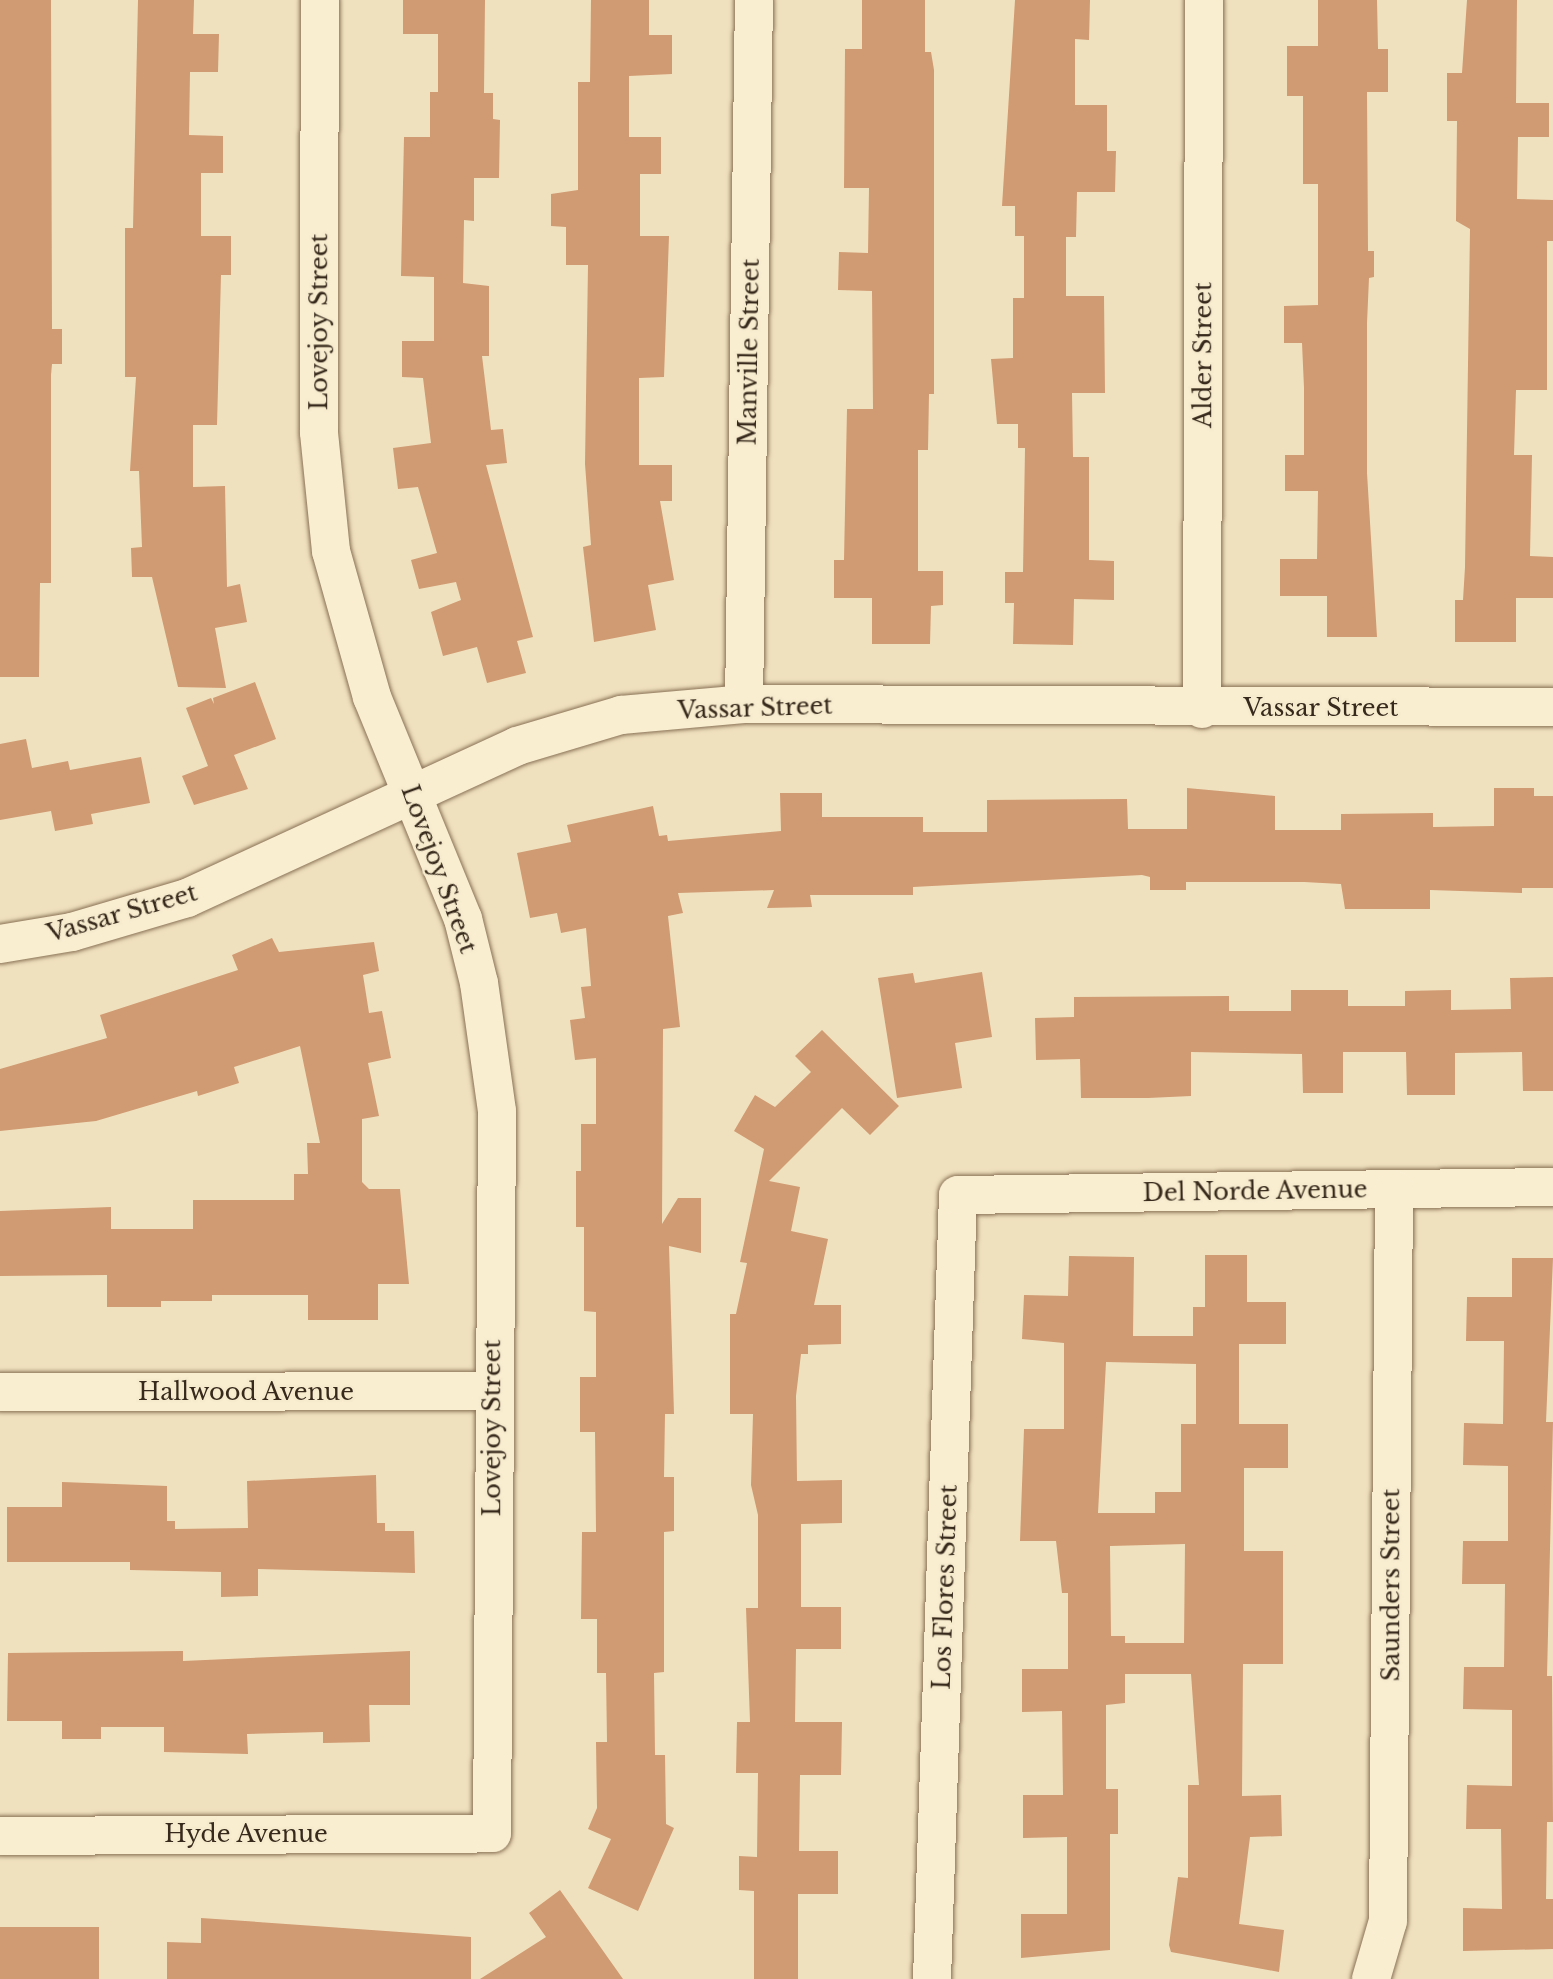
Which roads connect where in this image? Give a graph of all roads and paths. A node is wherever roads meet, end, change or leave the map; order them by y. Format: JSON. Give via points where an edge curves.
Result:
{"nodes":[{"id":1,"x":320,"y":0,"type":"edge"},
{"id":2,"x":754,"y":0,"type":"edge"},
{"id":3,"x":1204,"y":0,"type":"edge"},
{"id":4,"x":744,"y":704,"type":"junction"},
{"id":5,"x":1553,"y":707,"type":"edge"},
{"id":6,"x":1202,"y":709,"type":"junction"},
{"id":7,"x":412,"y":793,"type":"junction"},
{"id":8,"x":0,"y":944,"type":"edge"},
{"id":9,"x":1553,"y":1187,"type":"edge"},
{"id":10,"x":1394,"y":1189,"type":"junction"},
{"id":11,"x":958,"y":1195,"type":"joint"},
{"id":12,"x":492,"y":1391,"type":"junction"},
{"id":13,"x":0,"y":1392,"type":"edge"},
{"id":14,"x":492,"y":1833,"type":"joint"},
{"id":15,"x":0,"y":1836,"type":"edge"},
{"id":16,"x":932,"y":1979,"type":"edge"},
{"id":17,"x":1371,"y":1979,"type":"edge"}],
"edges":[{"from":1,"to":7,"type":"street","name":"Lovejoy Street","via":[[323,491],[347,624]]},
{"from":2,"to":4,"type":"street","name":"Manville Street"},
{"from":3,"to":6,"type":"street","name":"Alder Street"},
{"from":4,"to":6,"type":"street","name":"Vassar Street"},
{"from":4,"to":7,"type":"street","name":"Vassar Street","via":[[621,715],[517,746]]},
{"from":5,"to":6,"type":"street","name":"Vassar Street"},
{"from":7,"to":8,"type":"street","name":"Vassar Street","via":[[187,898],[72,932]]},
{"from":7,"to":12,"type":"street","name":"Lovejoy Street","via":[[463,919],[491,1046],[497,1111]]},
{"from":9,"to":10,"type":"street","name":"Del Norde Avenue"},
{"from":10,"to":11,"type":"street","name":"Del Norde Avenue"},
{"from":10,"to":17,"type":"street","name":"Saunders Street","via":[[1388,1921]]},
{"from":11,"to":16,"type":"street","name":"Los Flores Street"},
{"from":12,"to":13,"type":"street","name":"Hallwood Avenue"},
{"from":12,"to":14,"type":"street","name":"Lovejoy Street"},
{"from":14,"to":15,"type":"street","name":"Hyde Avenue"}]}
